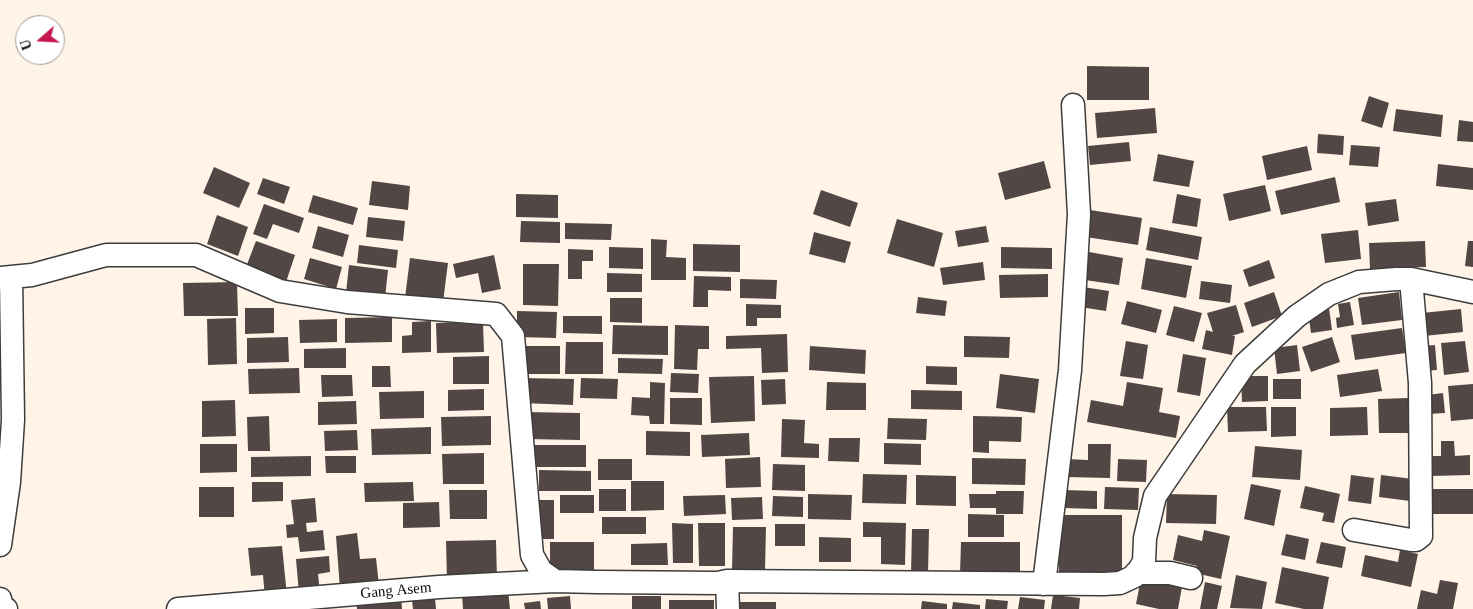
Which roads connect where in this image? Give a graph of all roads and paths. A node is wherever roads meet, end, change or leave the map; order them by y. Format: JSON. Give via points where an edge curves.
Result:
{"nodes":[{"id":1,"x":1073,"y":106,"type":"dead end"},
{"id":2,"x":6,"y":278,"type":"edge"},
{"id":3,"x":1411,"y":279,"type":"junction"},
{"id":4,"x":1473,"y":292,"type":"edge"},
{"id":5,"x":1354,"y":530,"type":"dead end"},
{"id":6,"x":0,"y":545,"type":"edge"},
{"id":7,"x":1136,"y":573,"type":"junction"},
{"id":8,"x":1191,"y":578,"type":"dead end"},
{"id":9,"x":555,"y":581,"type":"junction"},
{"id":10,"x":727,"y":581,"type":"junction"},
{"id":11,"x":1044,"y":584,"type":"junction"},
{"id":12,"x":0,"y":599,"type":"edge"},
{"id":13,"x":6,"y":609,"type":"edge"},
{"id":14,"x":178,"y":609,"type":"edge"},
{"id":15,"x":728,"y":609,"type":"edge"}],
"edges":[{"from":1,"to":11,"type":"street","via":[[1079,214],[1071,350]]},
{"from":2,"to":6,"type":"street","via":[[12,420],[9,482]]},
{"from":2,"to":9,"type":"street","via":[[32,276],[106,255],[196,255],[280,291],[347,302],[496,314],[513,336],[532,555],[541,572]]},
{"from":3,"to":4,"type":"street"},
{"from":3,"to":5,"type":"street","via":[[1420,383],[1421,536],[1411,540]]},
{"from":3,"to":7,"type":"street","via":[[1359,282],[1328,294],[1297,316],[1246,364],[1155,496],[1145,538],[1144,562]]},
{"from":7,"to":8,"type":"street"},
{"from":7,"to":11,"type":"street","name":"Gang Asem","via":[[1120,583]]},
{"from":9,"to":10,"type":"street","name":"Gang Asem"},
{"from":9,"to":14,"type":"street","name":"Gang Asem","via":[[439,587]]},
{"from":10,"to":11,"type":"street","name":"Gang Asem"},
{"from":10,"to":15,"type":"street"},
{"from":12,"to":13,"type":"street"}]}
